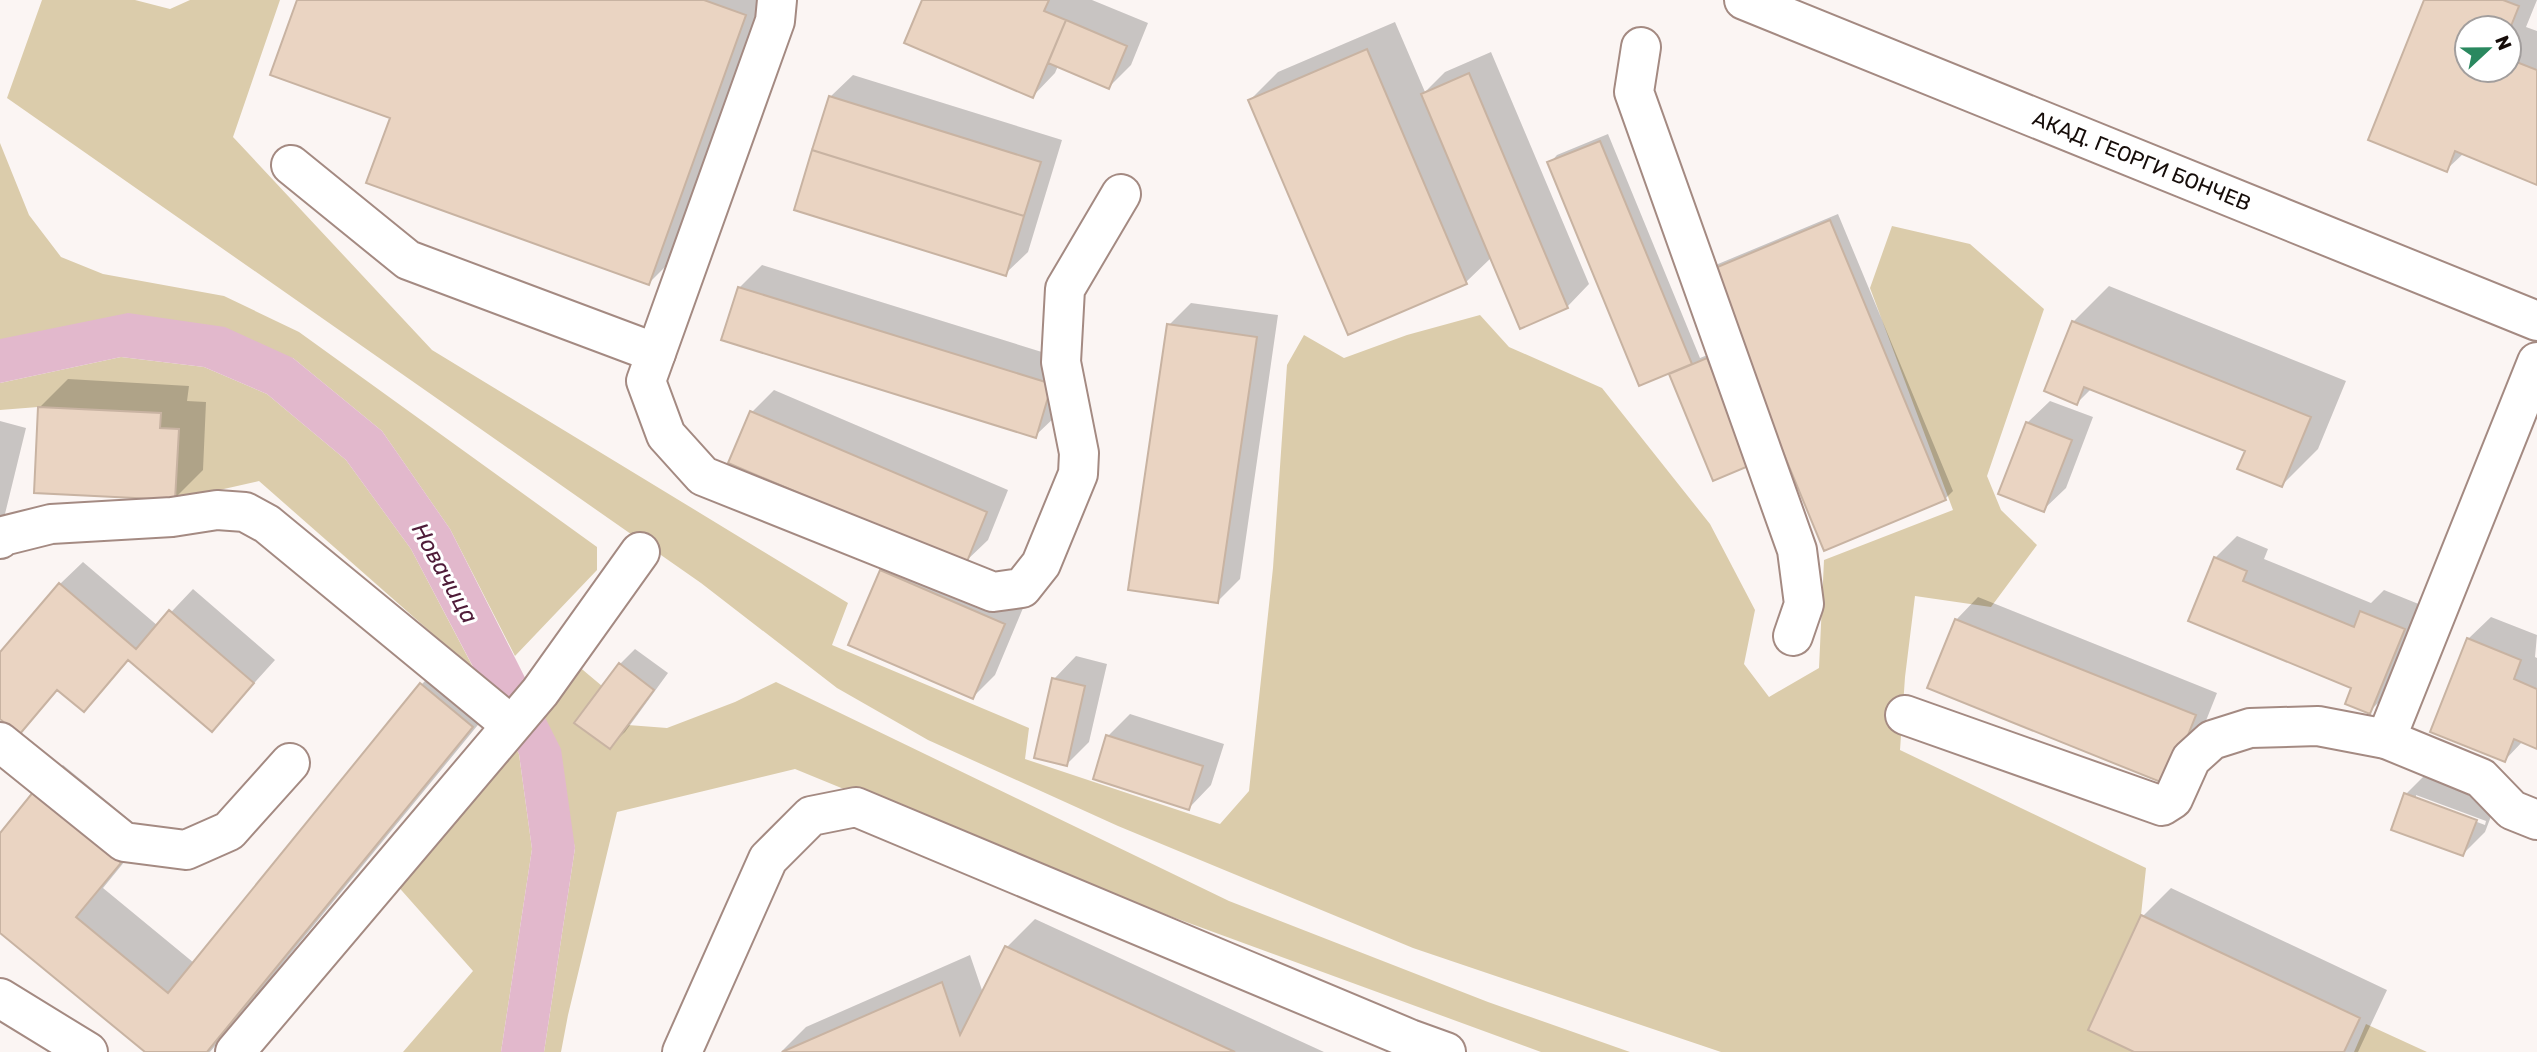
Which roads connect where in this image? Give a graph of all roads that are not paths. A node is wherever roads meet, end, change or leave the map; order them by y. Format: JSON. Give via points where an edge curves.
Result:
{"nodes":[{"id":1,"x":777,"y":0,"type":"edge"},
{"id":2,"x":1744,"y":0,"type":"edge"},
{"id":3,"x":1641,"y":47,"type":"dead end"},
{"id":4,"x":291,"y":165,"type":"dead end"},
{"id":5,"x":1121,"y":194,"type":"dead end"},
{"id":6,"x":2537,"y":321,"type":"edge"},
{"id":7,"x":656,"y":353,"type":"junction"},
{"id":8,"x":2537,"y":362,"type":"edge"},
{"id":9,"x":0,"y":539,"type":"edge"},
{"id":10,"x":640,"y":552,"type":"dead end"},
{"id":11,"x":1793,"y":636,"type":"dead end"},
{"id":12,"x":1905,"y":715,"type":"dead end"},
{"id":13,"x":513,"y":723,"type":"junction"},
{"id":14,"x":2386,"y":739,"type":"junction"},
{"id":15,"x":0,"y":742,"type":"edge"},
{"id":16,"x":290,"y":763,"type":"dead end"},
{"id":17,"x":2537,"y":820,"type":"edge"},
{"id":18,"x":0,"y":998,"type":"edge"},
{"id":19,"x":88,"y":1052,"type":"edge"},
{"id":20,"x":235,"y":1052,"type":"edge"},
{"id":21,"x":682,"y":1052,"type":"edge"},
{"id":22,"x":1446,"y":1052,"type":"edge"}],
"edges":[{"from":1,"to":7,"type":"street","via":[[775,21]]},
{"from":2,"to":6,"type":"street","name":"АКАД. ГЕОРГИ БОНЧЕВ"},
{"from":3,"to":11,"type":"street","via":[[1634,92],[1797,550],[1804,604]]},
{"from":4,"to":7,"type":"street","via":[[408,260]]},
{"from":5,"to":7,"type":"street","via":[[1065,289],[1061,362],[1079,453],[1078,474],[1041,564],[1022,588],[993,592],[703,475],[666,435],[646,381]]},
{"from":8,"to":14,"type":"street"},
{"from":9,"to":13,"type":"street","via":[[51,524],[217,510],[245,512],[267,524]]},
{"from":10,"to":13,"type":"street"},
{"from":12,"to":14,"type":"street","via":[[2162,806],[2173,799],[2191,759],[2212,740],[2250,728],[2318,726]]},
{"from":13,"to":20,"type":"street"},
{"from":14,"to":17,"type":"street","via":[[2482,778],[2512,810]]},
{"from":15,"to":16,"type":"street","via":[[124,842],[186,850],[229,831]]},
{"from":18,"to":19,"type":"street"},
{"from":21,"to":22,"type":"street","via":[[768,859],[811,816],[856,807]]}]}
